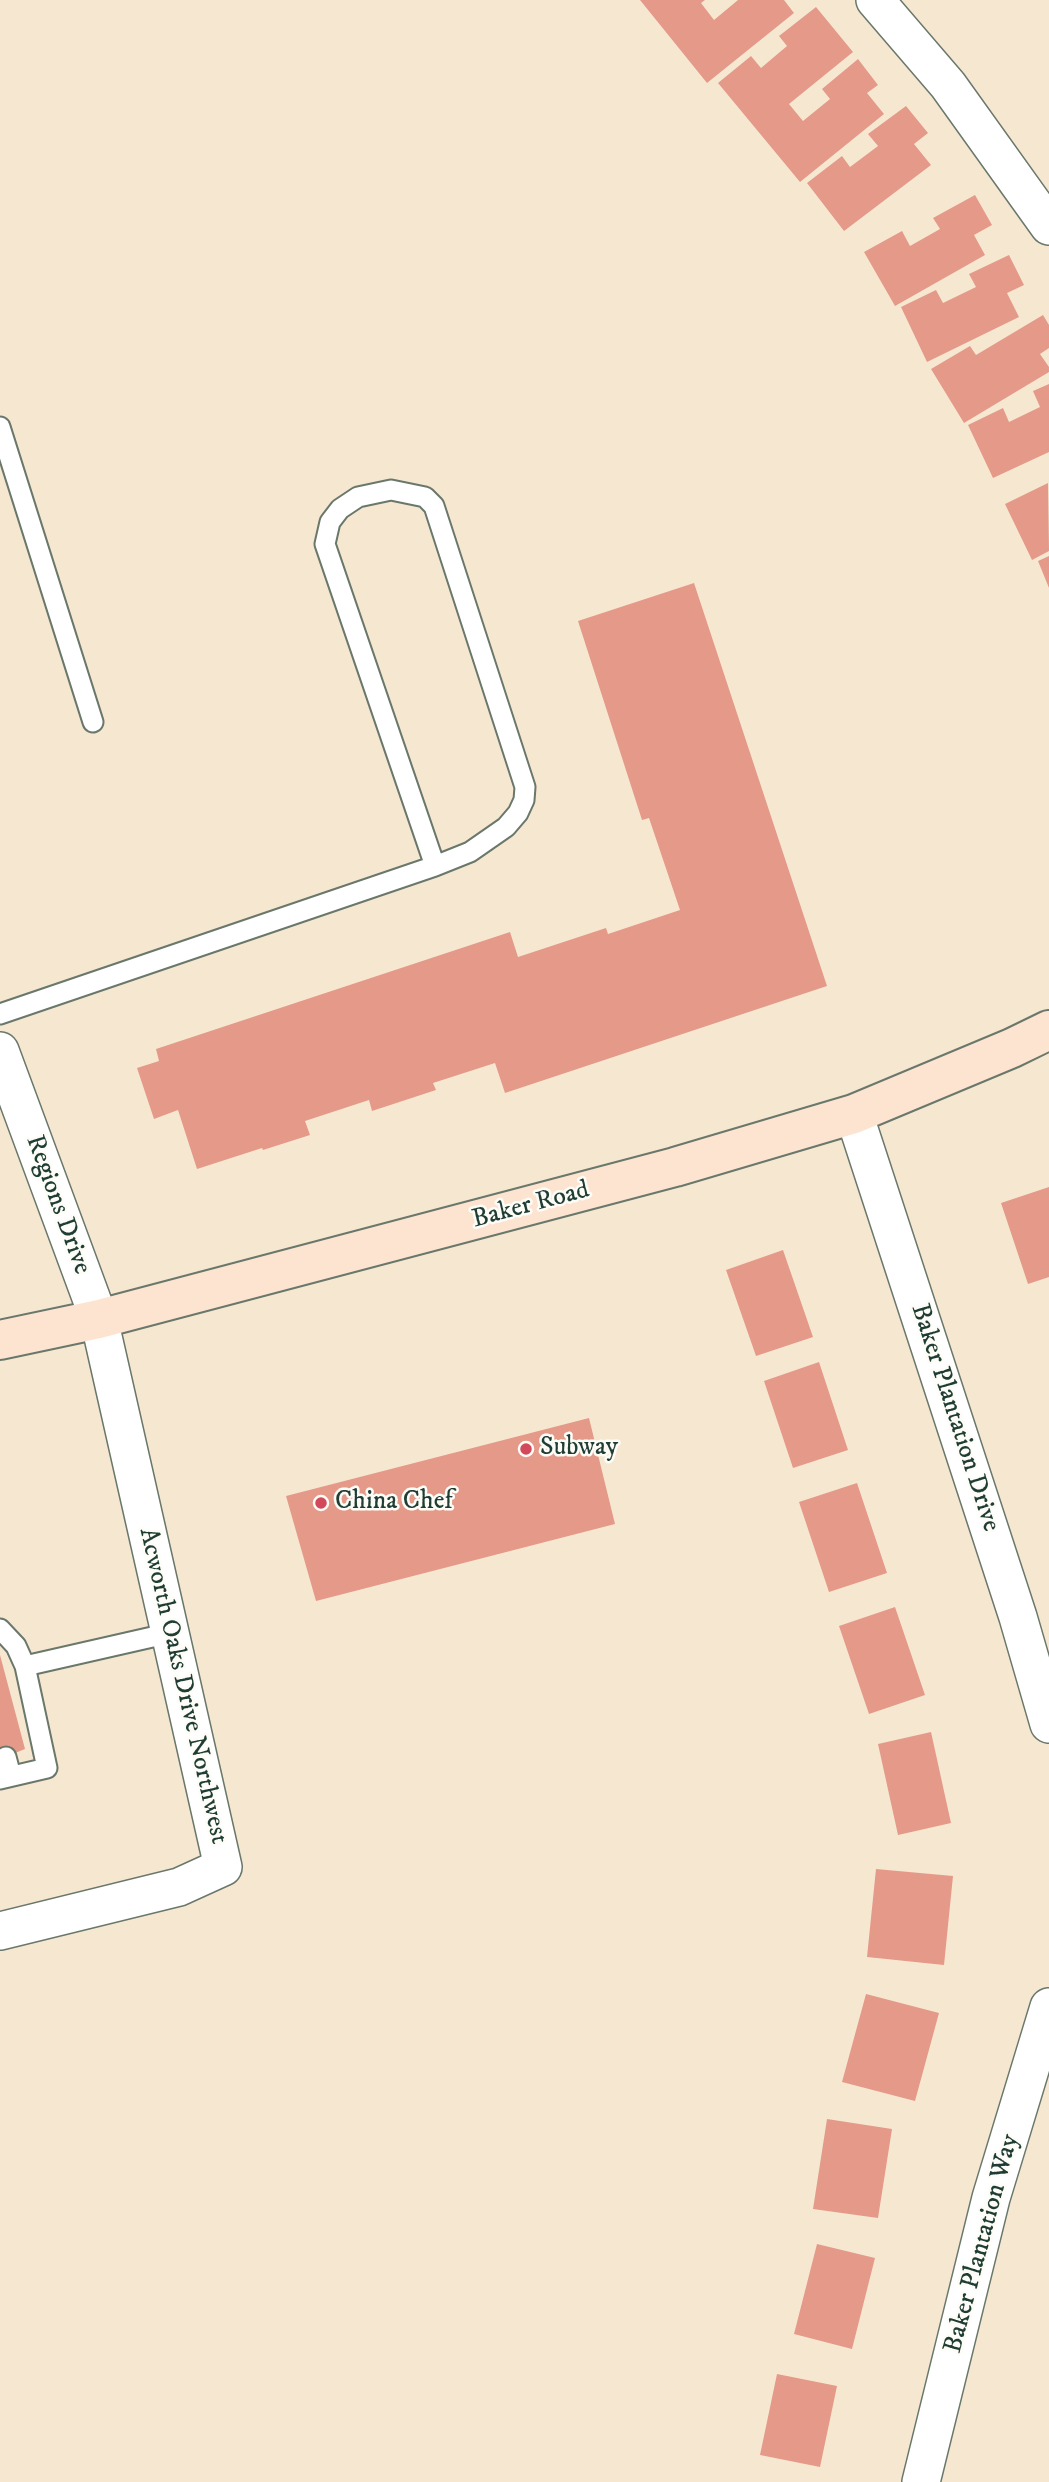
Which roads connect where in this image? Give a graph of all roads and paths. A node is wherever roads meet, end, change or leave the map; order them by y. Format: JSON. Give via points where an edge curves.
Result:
{"nodes":[{"id":1,"x":875,"y":0,"type":"edge"},
{"id":2,"x":1049,"y":226,"type":"edge"},
{"id":3,"x":0,"y":427,"type":"edge"},
{"id":4,"x":93,"y":722,"type":"dead end"},
{"id":5,"x":435,"y":866,"type":"junction"},
{"id":6,"x":0,"y":1014,"type":"edge"},
{"id":7,"x":1049,"y":1030,"type":"edge"},
{"id":8,"x":0,"y":1051,"type":"edge"},
{"id":9,"x":854,"y":1114,"type":"junction"},
{"id":10,"x":99,"y":1319,"type":"junction"},
{"id":11,"x":0,"y":1340,"type":"edge"},
{"id":12,"x":0,"y":1629,"type":"edge"},
{"id":13,"x":170,"y":1633,"type":"junction"},
{"id":14,"x":25,"y":1666,"type":"junction"},
{"id":15,"x":1049,"y":1724,"type":"edge"},
{"id":16,"x":6,"y":1757,"type":"dead end"},
{"id":17,"x":5,"y":1778,"type":"edge"},
{"id":18,"x":0,"y":1931,"type":"edge"},
{"id":19,"x":1049,"y":2007,"type":"edge"},
{"id":20,"x":921,"y":2482,"type":"edge"}],
"edges":[{"from":1,"to":2,"type":"street","via":[[948,85]]},
{"from":3,"to":4,"type":"lane"},
{"from":5,"to":5,"type":"lane","via":[[470,852],[506,827],[518,813],[525,787],[434,506],[425,497],[391,490],[358,497],[340,509],[330,522],[325,544]]},
{"from":5,"to":6,"type":"lane"},
{"from":7,"to":9,"type":"main road","name":"Baker Road"},
{"from":8,"to":10,"type":"street","name":"Regions Drive"},
{"from":9,"to":10,"type":"main road","name":"Baker Road","via":[[662,1171]]},
{"from":9,"to":15,"type":"street","name":"Baker Plantation Drive"},
{"from":10,"to":11,"type":"main road","name":"Baker Road"},
{"from":10,"to":13,"type":"street","name":"Acworth Oaks Drive Northwest"},
{"from":12,"to":14,"type":"lane","via":[[16,1646]]},
{"from":13,"to":14,"type":"lane"},
{"from":13,"to":18,"type":"street","name":"Acworth Oaks Drive Northwest","via":[[223,1867],[179,1887]]},
{"from":14,"to":17,"type":"lane","via":[[47,1768]]},
{"from":16,"to":17,"type":"lane"},
{"from":19,"to":20,"type":"street","name":"Baker Plantation Way","via":[[991,2198]]}]}
